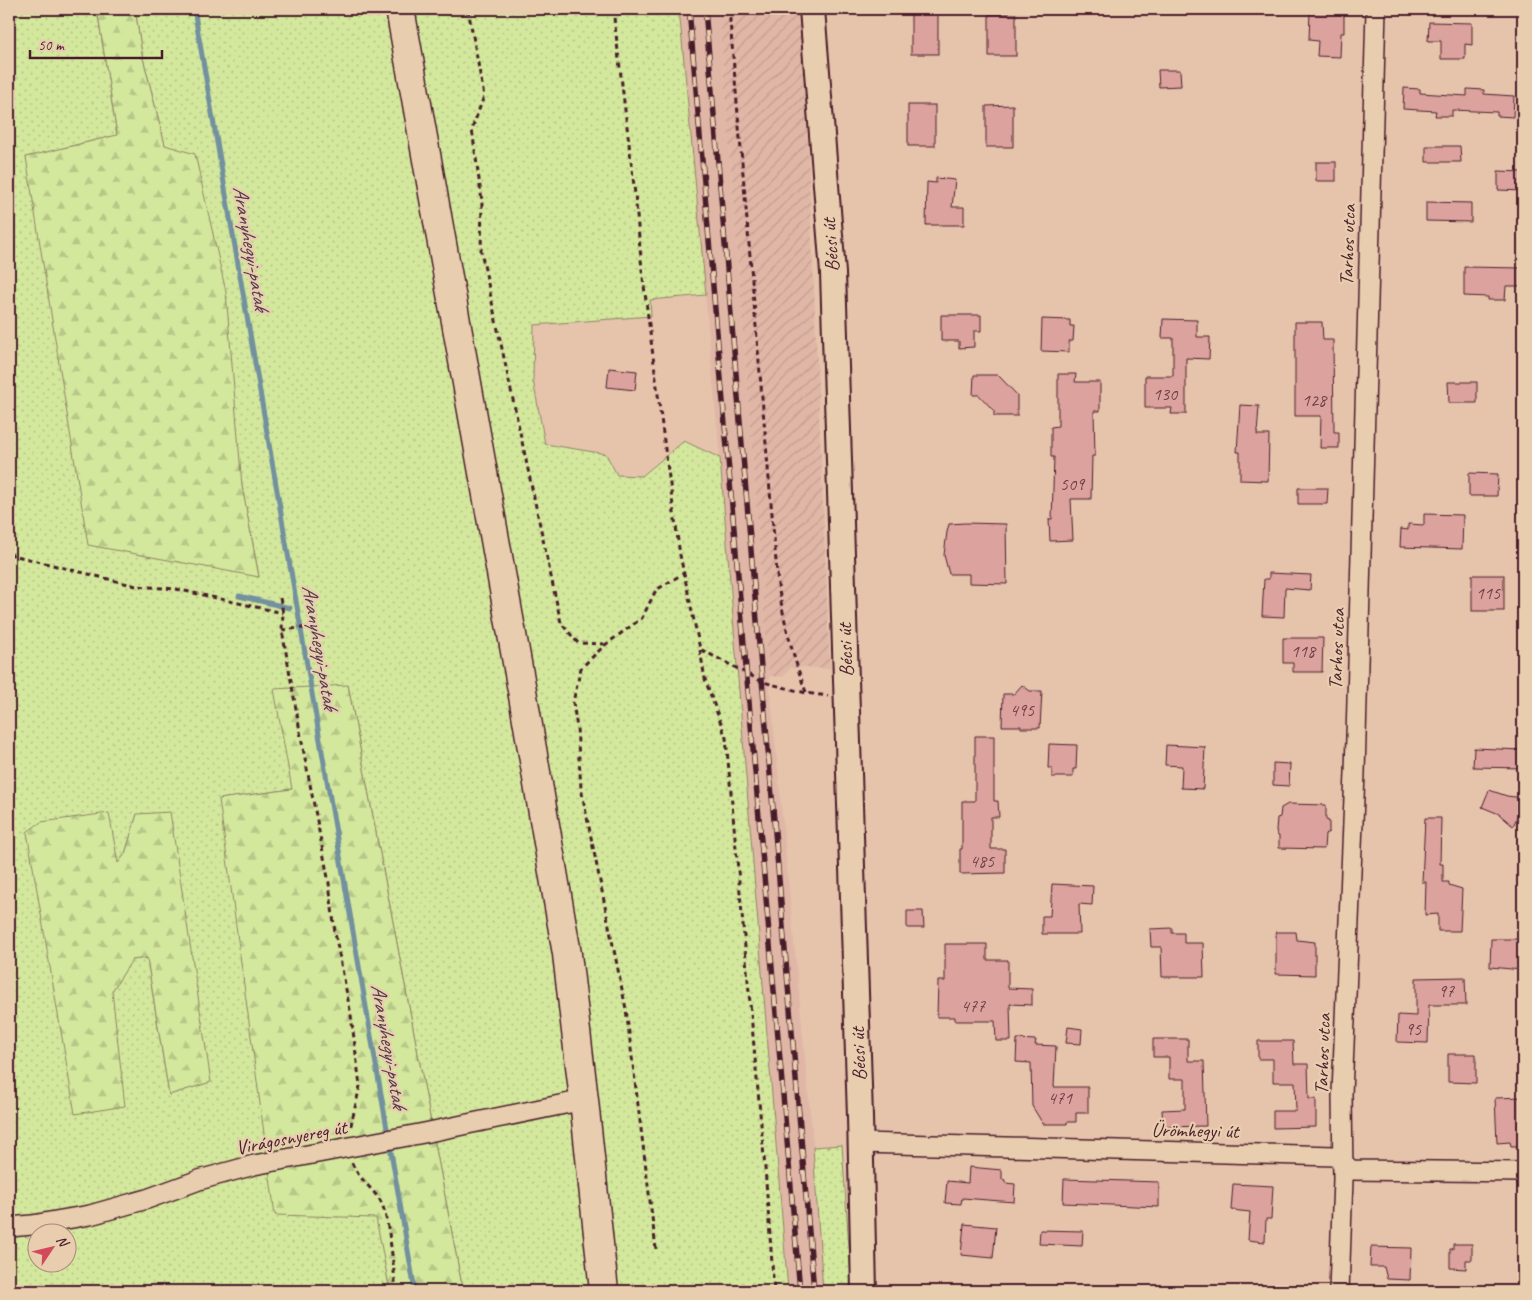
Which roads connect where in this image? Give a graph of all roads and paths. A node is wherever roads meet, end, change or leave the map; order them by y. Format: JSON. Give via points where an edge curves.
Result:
{"nodes":[{"id":1,"x":400,"y":9,"type":"edge"},
{"id":2,"x":468,"y":9,"type":"edge"},
{"id":3,"x":613,"y":9,"type":"edge"},
{"id":4,"x":729,"y":9,"type":"edge"},
{"id":5,"x":812,"y":9,"type":"edge"},
{"id":6,"x":1376,"y":9,"type":"edge"},
{"id":7,"x":9,"y":554,"type":"edge"},
{"id":8,"x":684,"y":572,"type":"junction"},
{"id":9,"x":280,"y":598,"type":"dead end"},
{"id":10,"x":282,"y":612,"type":"junction"},
{"id":11,"x":311,"y":627,"type":"dead end"},
{"id":12,"x":282,"y":630,"type":"junction"},
{"id":13,"x":605,"y":644,"type":"junction"},
{"id":14,"x":700,"y":649,"type":"junction"},
{"id":15,"x":806,"y":693,"type":"junction"},
{"id":16,"x":847,"y":698,"type":"junction"},
{"id":17,"x":584,"y":1100,"type":"junction"},
{"id":18,"x":861,"y":1143,"type":"junction"},
{"id":19,"x":345,"y":1148,"type":"junction"},
{"id":20,"x":1344,"y":1163,"type":"junction"},
{"id":21,"x":1523,"y":1172,"type":"edge"},
{"id":22,"x":9,"y":1227,"type":"edge"},
{"id":23,"x":656,"y":1249,"type":"dead end"},
{"id":24,"x":396,"y":1291,"type":"edge"},
{"id":25,"x":604,"y":1291,"type":"edge"},
{"id":26,"x":774,"y":1291,"type":"edge"},
{"id":27,"x":864,"y":1291,"type":"edge"},
{"id":28,"x":1339,"y":1291,"type":"edge"}],
"edges":[{"from":1,"to":17,"type":"main road","via":[[524,696],[567,954]]},
{"from":2,"to":13,"type":"path","via":[[484,96],[472,129],[482,200],[481,251],[561,623],[578,643]]},
{"from":3,"to":8,"type":"path","via":[[642,270]]},
{"from":4,"to":15,"type":"path","via":[[778,585],[783,616]]},
{"from":5,"to":16,"type":"street","name":"Bécsi út","via":[[833,273]]},
{"from":6,"to":20,"type":"street","name":"Tarhos utca","via":[[1342,1094]]},
{"from":7,"to":10,"type":"path","via":[[136,586],[176,588]]},
{"from":8,"to":13,"type":"path","via":[[656,590],[642,618]]},
{"from":8,"to":14,"type":"path"},
{"from":9,"to":10,"type":"path"},
{"from":10,"to":12,"type":"path"},
{"from":11,"to":12,"type":"path"},
{"from":12,"to":19,"type":"path","via":[[329,883],[360,1086]]},
{"from":13,"to":23,"type":"path","via":[[581,668],[573,702],[581,788],[626,1009]]},
{"from":14,"to":15,"type":"path","via":[[763,682]]},
{"from":14,"to":26,"type":"path","via":[[705,679],[726,738]]},
{"from":15,"to":16,"type":"path"},
{"from":16,"to":18,"type":"street","name":"Bécsi út"},
{"from":17,"to":19,"type":"street","name":"Virágosnyereg út"},
{"from":17,"to":25,"type":"main road"},
{"from":18,"to":20,"type":"street","name":"Ürömhegyi út","via":[[1335,1156]]},
{"from":18,"to":27,"type":"street","name":"Bécsi út"},
{"from":19,"to":22,"type":"street","name":"Virágosnyereg út","via":[[254,1165],[90,1215]]},
{"from":19,"to":24,"type":"path","via":[[354,1169],[380,1201],[387,1224]]},
{"from":20,"to":21,"type":"street","name":"Ürömhegyi út","via":[[1352,1170]]},
{"from":20,"to":28,"type":"street","name":"Tarhos utca"}]}
